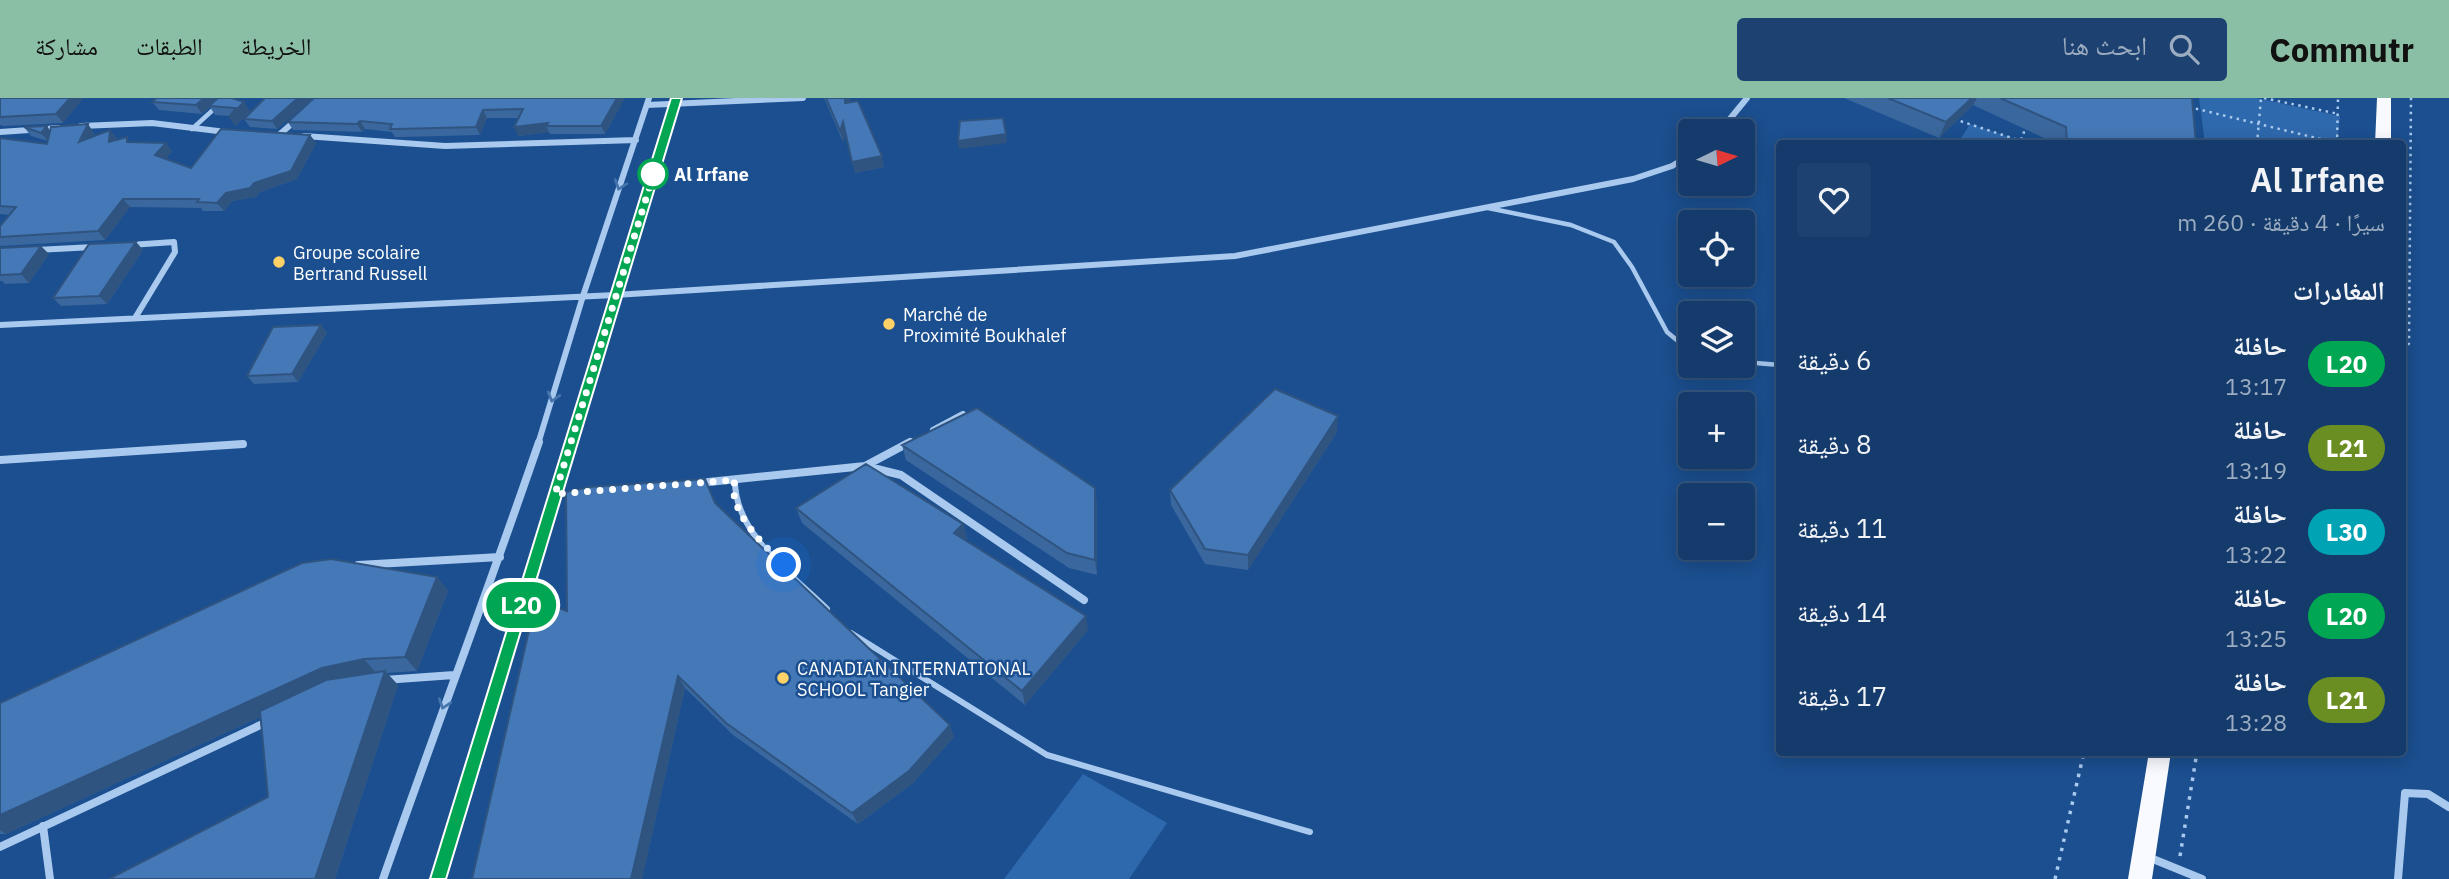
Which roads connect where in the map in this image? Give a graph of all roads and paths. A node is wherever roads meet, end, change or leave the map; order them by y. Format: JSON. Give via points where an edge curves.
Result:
{"nodes":[{"id":1,"x":226,"y":98,"type":"edge"},
{"id":2,"x":649,"y":98,"type":"edge"},
{"id":3,"x":803,"y":98,"type":"edge"},
{"id":4,"x":1747,"y":98,"type":"edge"},
{"id":5,"x":2262,"y":98,"type":"edge"},
{"id":6,"x":2338,"y":98,"type":"edge"},
{"id":7,"x":2384,"y":98,"type":"edge"},
{"id":8,"x":2411,"y":98,"type":"edge"},
{"id":9,"x":675,"y":102,"type":"edge"},
{"id":10,"x":647,"y":105,"type":"junction"},
{"id":11,"x":2184,"y":106,"type":"edge"},
{"id":12,"x":2339,"y":114,"type":"junction"},
{"id":13,"x":1948,"y":117,"type":"edge"},
{"id":14,"x":298,"y":118,"type":"edge"},
{"id":15,"x":1730,"y":119,"type":"edge"},
{"id":16,"x":2026,"y":120,"type":"edge"},
{"id":17,"x":2259,"y":125,"type":"junction"},
{"id":18,"x":191,"y":129,"type":"junction"},
{"id":19,"x":0,"y":132,"type":"edge"},
{"id":20,"x":237,"y":132,"type":"edge"},
{"id":21,"x":269,"y":134,"type":"edge"},
{"id":22,"x":280,"y":134,"type":"junction"},
{"id":23,"x":636,"y":140,"type":"junction"},
{"id":24,"x":2257,"y":140,"type":"edge"},
{"id":25,"x":2324,"y":140,"type":"edge"},
{"id":26,"x":2337,"y":140,"type":"edge"},
{"id":27,"x":2383,"y":140,"type":"edge"},
{"id":28,"x":1678,"y":162,"type":"edge"},
{"id":29,"x":1487,"y":208,"type":"junction"},
{"id":30,"x":122,"y":245,"type":"edge"},
{"id":31,"x":109,"y":246,"type":"edge"},
{"id":32,"x":31,"y":250,"type":"edge"},
{"id":33,"x":615,"y":295,"type":"junction"},
{"id":34,"x":583,"y":296,"type":"junction"},
{"id":35,"x":135,"y":318,"type":"junction"},
{"id":36,"x":0,"y":325,"type":"edge"},
{"id":37,"x":1678,"y":343,"type":"edge"},
{"id":38,"x":2406,"y":350,"type":"edge"},
{"id":39,"x":1755,"y":363,"type":"edge"},
{"id":40,"x":1776,"y":365,"type":"edge"},
{"id":41,"x":963,"y":414,"type":"edge"},
{"id":42,"x":926,"y":434,"type":"edge"},
{"id":43,"x":914,"y":440,"type":"edge"},
{"id":44,"x":243,"y":444,"type":"dead end"},
{"id":45,"x":0,"y":460,"type":"edge"},
{"id":46,"x":865,"y":466,"type":"junction"},
{"id":47,"x":735,"y":480,"type":"junction"},
{"id":48,"x":694,"y":483,"type":"edge"},
{"id":49,"x":500,"y":557,"type":"junction"},
{"id":50,"x":354,"y":565,"type":"edge"},
{"id":51,"x":1084,"y":600,"type":"dead end"},
{"id":52,"x":834,"y":616,"type":"edge"},
{"id":53,"x":842,"y":624,"type":"edge"},
{"id":54,"x":454,"y":675,"type":"junction"},
{"id":55,"x":378,"y":680,"type":"edge"},
{"id":56,"x":278,"y":716,"type":"edge"},
{"id":57,"x":2083,"y":756,"type":"edge"},
{"id":58,"x":2159,"y":756,"type":"edge"},
{"id":59,"x":2196,"y":756,"type":"edge"},
{"id":60,"x":2449,"y":807,"type":"edge"},
{"id":61,"x":43,"y":826,"type":"junction"},
{"id":62,"x":1310,"y":832,"type":"dead end"},
{"id":63,"x":0,"y":847,"type":"edge"},
{"id":64,"x":2144,"y":856,"type":"junction"},
{"id":65,"x":2178,"y":869,"type":"junction"},
{"id":66,"x":50,"y":879,"type":"edge"},
{"id":67,"x":383,"y":879,"type":"edge"},
{"id":68,"x":438,"y":879,"type":"edge"},
{"id":69,"x":2055,"y":879,"type":"edge"},
{"id":70,"x":2140,"y":879,"type":"edge"},
{"id":71,"x":2202,"y":879,"type":"edge"},
{"id":72,"x":2398,"y":879,"type":"edge"}],
"edges":[{"from":1,"to":18,"type":"lane"},
{"from":2,"to":10,"type":"street"},
{"from":3,"to":9,"type":"street"},
{"from":4,"to":15,"type":"street"},
{"from":5,"to":12,"type":"path"},
{"from":5,"to":17,"type":"path"},
{"from":6,"to":12,"type":"path"},
{"from":7,"to":27,"type":"highway"},
{"from":8,"to":38,"type":"path"},
{"from":9,"to":10,"type":"street"},
{"from":9,"to":33,"type":"street"},
{"from":10,"to":23,"type":"street"},
{"from":11,"to":17,"type":"path"},
{"from":12,"to":26,"type":"path"},
{"from":13,"to":16,"type":"path","via":[[2018,140],[2023,138]]},
{"from":14,"to":22,"type":"street"},
{"from":17,"to":24,"type":"path"},
{"from":17,"to":25,"type":"path"},
{"from":18,"to":19,"type":"street","via":[[152,122]]},
{"from":18,"to":20,"type":"street"},
{"from":21,"to":22,"type":"street"},
{"from":22,"to":23,"type":"street","via":[[445,146]]},
{"from":23,"to":34,"type":"street","one_way":true},
{"from":28,"to":29,"type":"street","via":[[1633,178]]},
{"from":29,"to":33,"type":"street","via":[[1235,256]]},
{"from":29,"to":37,"type":"lane","via":[[1568,224],[1614,242],[1633,266],[1660,324]]},
{"from":30,"to":35,"type":"street","via":[[174,242],[176,252]]},
{"from":31,"to":32,"type":"street"},
{"from":33,"to":34,"type":"street"},
{"from":33,"to":68,"type":"street","via":[[559,494]]},
{"from":34,"to":35,"type":"street"},
{"from":34,"to":49,"type":"street","one_way":true},
{"from":35,"to":36,"type":"street"},
{"from":39,"to":40,"type":"lane"},
{"from":41,"to":42,"type":"street"},
{"from":43,"to":46,"type":"street"},
{"from":44,"to":45,"type":"street"},
{"from":46,"to":47,"type":"street"},
{"from":46,"to":51,"type":"street","via":[[901,475]]},
{"from":47,"to":48,"type":"street"},
{"from":47,"to":52,"type":"lane","via":[[734,498],[753,533]]},
{"from":49,"to":50,"type":"street"},
{"from":49,"to":54,"type":"street"},
{"from":53,"to":62,"type":"lane","via":[[1047,755]]},
{"from":54,"to":55,"type":"street"},
{"from":54,"to":67,"type":"street","one_way":true},
{"from":56,"to":61,"type":"street"},
{"from":57,"to":69,"type":"path"},
{"from":58,"to":64,"type":"highway"},
{"from":59,"to":65,"type":"path"},
{"from":60,"to":72,"type":"street","via":[[2413,790],[2405,793]]},
{"from":61,"to":63,"type":"street"},
{"from":61,"to":66,"type":"street"},
{"from":64,"to":65,"type":"street"},
{"from":64,"to":70,"type":"highway"},
{"from":65,"to":71,"type":"street"}]}
